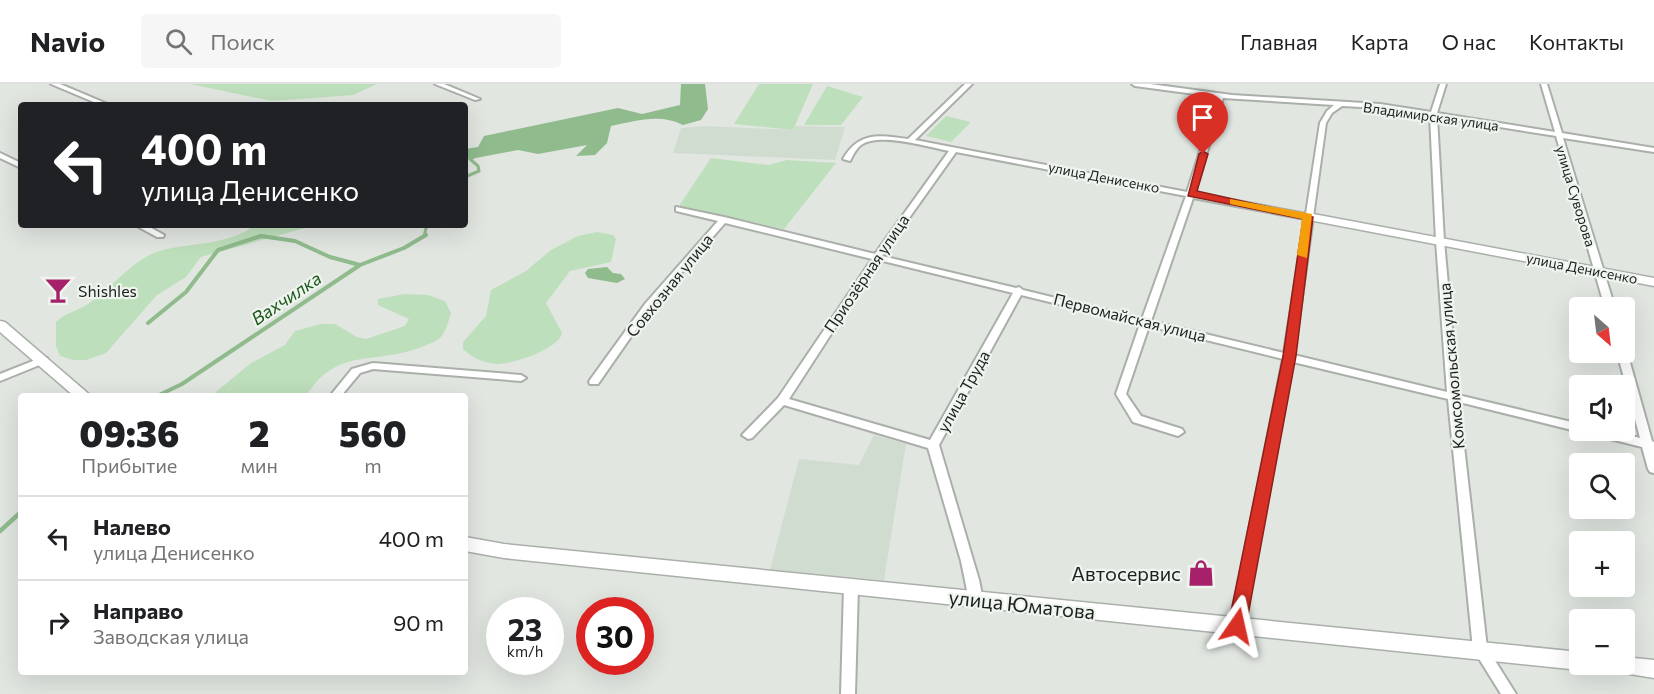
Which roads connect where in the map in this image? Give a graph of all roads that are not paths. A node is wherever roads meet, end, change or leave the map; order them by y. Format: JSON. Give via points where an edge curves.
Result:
{"nodes":[{"id":1,"x":54,"y":84,"type":"edge"},
{"id":2,"x":438,"y":84,"type":"edge"},
{"id":3,"x":969,"y":84,"type":"edge"},
{"id":4,"x":1135,"y":84,"type":"edge"},
{"id":5,"x":1443,"y":84,"type":"edge"},
{"id":6,"x":1544,"y":84,"type":"edge"},
{"id":7,"x":1221,"y":95,"type":"junction"},
{"id":8,"x":477,"y":99,"type":"dead end"},
{"id":9,"x":99,"y":102,"type":"edge"},
{"id":10,"x":1339,"y":105,"type":"junction"},
{"id":11,"x":1433,"y":115,"type":"junction"},
{"id":12,"x":1557,"y":134,"type":"junction"},
{"id":13,"x":910,"y":141,"type":"junction"},
{"id":14,"x":954,"y":148,"type":"junction"},
{"id":15,"x":1654,"y":150,"type":"edge"},
{"id":16,"x":0,"y":155,"type":"edge"},
{"id":17,"x":847,"y":159,"type":"dead end"},
{"id":18,"x":18,"y":164,"type":"edge"},
{"id":19,"x":1191,"y":193,"type":"junction"},
{"id":20,"x":679,"y":209,"type":"dead end"},
{"id":21,"x":1308,"y":217,"type":"junction"},
{"id":22,"x":724,"y":219,"type":"junction"},
{"id":23,"x":146,"y":228,"type":"edge"},
{"id":24,"x":160,"y":235,"type":"dead end"},
{"id":25,"x":1440,"y":241,"type":"junction"},
{"id":26,"x":879,"y":255,"type":"junction"},
{"id":27,"x":1600,"y":272,"type":"junction"},
{"id":28,"x":1654,"y":282,"type":"edge"},
{"id":29,"x":1019,"y":290,"type":"junction"},
{"id":30,"x":1607,"y":297,"type":"edge"},
{"id":31,"x":1148,"y":323,"type":"junction"},
{"id":32,"x":0,"y":325,"type":"edge"},
{"id":33,"x":1289,"y":356,"type":"junction"},
{"id":34,"x":43,"y":360,"type":"junction"},
{"id":35,"x":1625,"y":363,"type":"edge"},
{"id":36,"x":0,"y":378,"type":"edge"},
{"id":37,"x":521,"y":378,"type":"dead end"},
{"id":38,"x":594,"y":382,"type":"dead end"},
{"id":39,"x":80,"y":393,"type":"edge"},
{"id":40,"x":337,"y":393,"type":"edge"},
{"id":41,"x":1453,"y":398,"type":"junction"},
{"id":42,"x":782,"y":401,"type":"junction"},
{"id":43,"x":1569,"y":425,"type":"edge"},
{"id":44,"x":1178,"y":432,"type":"dead end"},
{"id":45,"x":748,"y":435,"type":"dead end"},
{"id":46,"x":1635,"y":441,"type":"edge"},
{"id":47,"x":933,"y":445,"type":"junction"},
{"id":48,"x":1651,"y":445,"type":"edge"},
{"id":49,"x":1654,"y":469,"type":"edge"},
{"id":50,"x":468,"y":545,"type":"edge"},
{"id":51,"x":851,"y":587,"type":"junction"},
{"id":52,"x":976,"y":600,"type":"junction"},
{"id":53,"x":1237,"y":626,"type":"junction"},
{"id":54,"x":1480,"y":649,"type":"junction"},
{"id":55,"x":1569,"y":660,"type":"edge"},
{"id":56,"x":1635,"y":667,"type":"edge"},
{"id":57,"x":1654,"y":669,"type":"edge"},
{"id":58,"x":848,"y":694,"type":"edge"},
{"id":59,"x":1509,"y":694,"type":"edge"}],
"edges":[{"from":1,"to":9,"type":"street"},
{"from":2,"to":8,"type":"street"},
{"from":3,"to":13,"type":"street"},
{"from":4,"to":7,"type":"street","name":"Владимирская улица"},
{"from":5,"to":11,"type":"street","name":"Комсомольская улица"},
{"from":6,"to":12,"type":"street","name":"улица Суворова"},
{"from":7,"to":10,"type":"street","name":"Владимирская улица"},
{"from":7,"to":19,"type":"street"},
{"from":10,"to":11,"type":"street","name":"Владимирская улица","via":[[1380,106]]},
{"from":10,"to":21,"type":"street","via":[[1323,123]]},
{"from":11,"to":12,"type":"street","name":"Владимирская улица"},
{"from":11,"to":25,"type":"street","name":"Комсомольская улица"},
{"from":12,"to":15,"type":"street","name":"Владимирская улица"},
{"from":12,"to":27,"type":"street","name":"улица Суворова"},
{"from":13,"to":14,"type":"street","name":"улица Денисенко"},
{"from":13,"to":17,"type":"street","name":"улица Денисенко","via":[[874,137],[860,140]]},
{"from":14,"to":19,"type":"street","name":"улица Денисенко"},
{"from":14,"to":26,"type":"street","name":"Приозёрная улица"},
{"from":16,"to":18,"type":"street"},
{"from":19,"to":21,"type":"street","name":"улица Денисенко"},
{"from":19,"to":31,"type":"street"},
{"from":20,"to":22,"type":"street","name":"Первомайская улица"},
{"from":21,"to":25,"type":"main road","name":"улица Денисенко"},
{"from":21,"to":33,"type":"street"},
{"from":22,"to":26,"type":"street","name":"Первомайская улица"},
{"from":22,"to":38,"type":"street","name":"Совхозная улица","via":[[648,306]]},
{"from":23,"to":24,"type":"street"},
{"from":25,"to":27,"type":"main road","name":"улица Денисенко"},
{"from":25,"to":41,"type":"street","name":"Комсомольская улица"},
{"from":26,"to":29,"type":"street","name":"Первомайская улица"},
{"from":26,"to":42,"type":"street","name":"Приозёрная улица"},
{"from":27,"to":28,"type":"main road","name":"улица Денисенко"},
{"from":27,"to":30,"type":"street","name":"улица Суворова"},
{"from":29,"to":31,"type":"street","name":"Первомайская улица"},
{"from":29,"to":47,"type":"street","name":"улица Труда"},
{"from":31,"to":33,"type":"street","name":"Первомайская улица"},
{"from":31,"to":44,"type":"street","via":[[1121,394],[1137,419]]},
{"from":32,"to":34,"type":"main road"},
{"from":33,"to":41,"type":"street","name":"Первомайская улица"},
{"from":33,"to":53,"type":"street"},
{"from":34,"to":36,"type":"street"},
{"from":34,"to":39,"type":"main road"},
{"from":35,"to":48,"type":"street"},
{"from":37,"to":40,"type":"street","via":[[373,366],[356,370]]},
{"from":41,"to":43,"type":"street","name":"Первомайская улица"},
{"from":41,"to":54,"type":"street","name":"Комсомольская улица"},
{"from":42,"to":45,"type":"street","name":"Приозёрная улица"},
{"from":42,"to":47,"type":"street"},
{"from":46,"to":48,"type":"street"},
{"from":47,"to":52,"type":"street","name":"улица Труда","via":[[971,566]]},
{"from":48,"to":49,"type":"street"},
{"from":50,"to":51,"type":"main road","name":"улица Юматова"},
{"from":51,"to":52,"type":"main road","name":"улица Юматова"},
{"from":51,"to":58,"type":"street"},
{"from":52,"to":53,"type":"main road","name":"улица Юматова"},
{"from":53,"to":54,"type":"main road","name":"улица Юматова"},
{"from":54,"to":55,"type":"main road","name":"улица Юматова"},
{"from":54,"to":59,"type":"street"},
{"from":56,"to":57,"type":"main road"}]}
